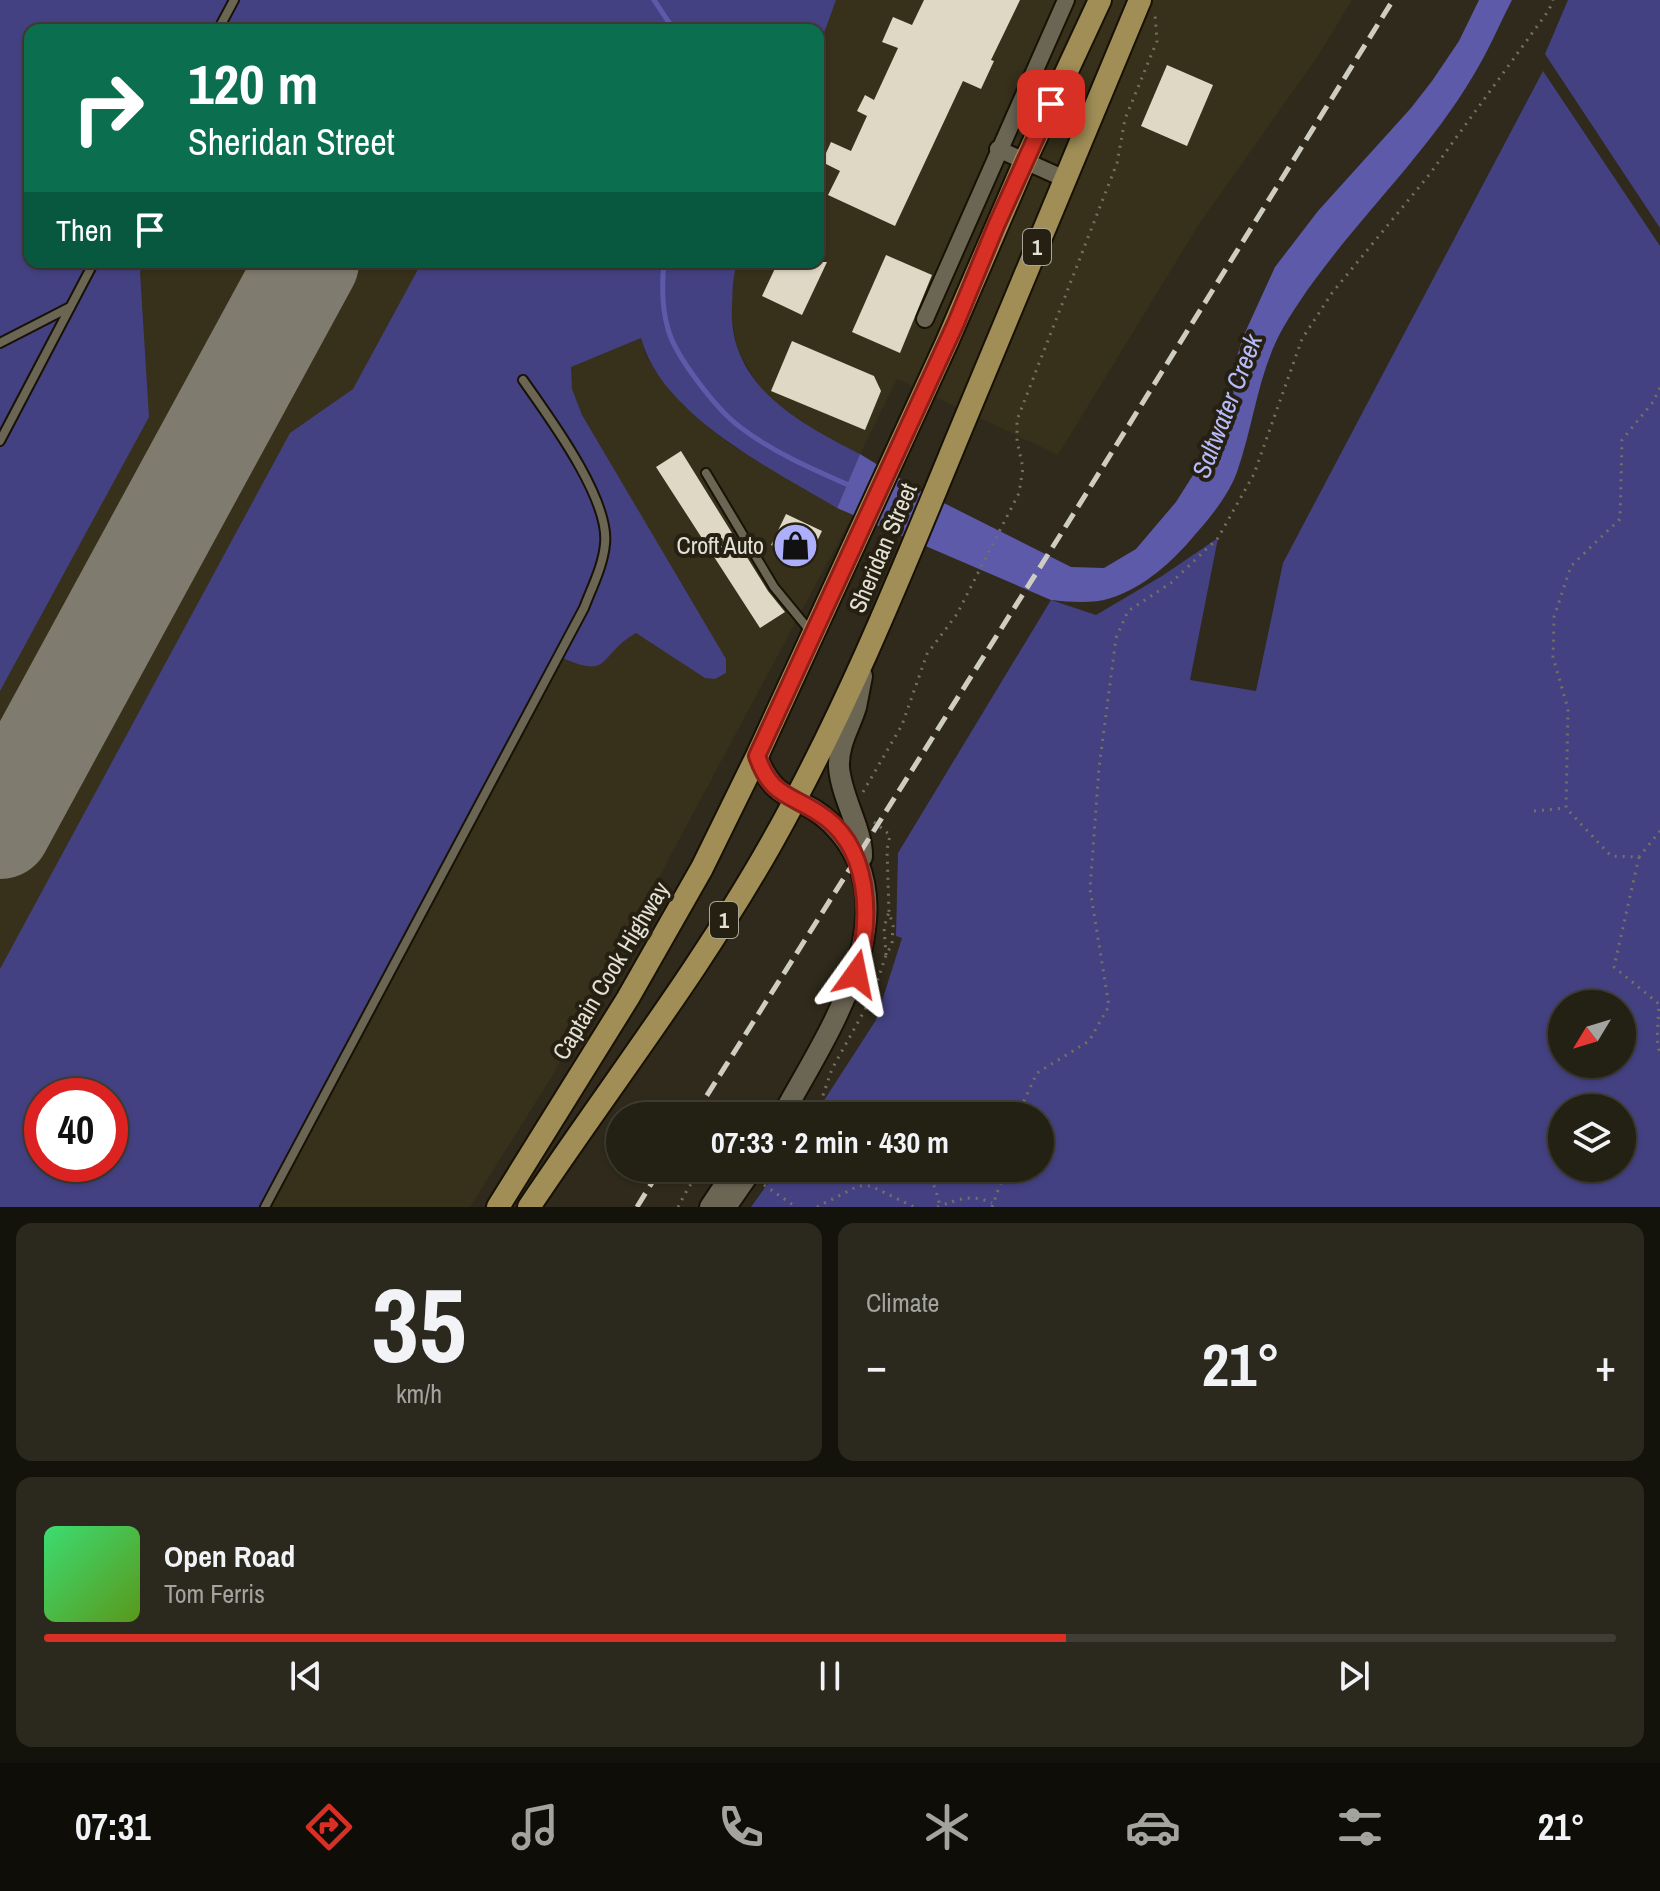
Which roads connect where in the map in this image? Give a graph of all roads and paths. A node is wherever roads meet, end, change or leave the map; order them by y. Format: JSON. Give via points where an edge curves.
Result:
{"nodes":[{"id":1,"x":234,"y":0,"type":"edge"},
{"id":2,"x":1066,"y":0,"type":"edge"},
{"id":3,"x":1100,"y":0,"type":"edge"},
{"id":4,"x":1553,"y":0,"type":"edge"},
{"id":5,"x":1148,"y":5,"type":"edge"},
{"id":6,"x":221,"y":24,"type":"edge"},
{"id":7,"x":998,"y":149,"type":"junction"},
{"id":8,"x":1025,"y":161,"type":"junction"},
{"id":9,"x":1065,"y":179,"type":"junction"},
{"id":10,"x":91,"y":268,"type":"edge"},
{"id":11,"x":71,"y":307,"type":"junction"},
{"id":12,"x":925,"y":319,"type":"dead end"},
{"id":13,"x":0,"y":343,"type":"edge"},
{"id":14,"x":523,"y":380,"type":"dead end"},
{"id":15,"x":1660,"y":388,"type":"edge"},
{"id":16,"x":0,"y":441,"type":"edge"},
{"id":17,"x":706,"y":473,"type":"dead end"},
{"id":18,"x":813,"y":634,"type":"junction"},
{"id":19,"x":867,"y":652,"type":"junction"},
{"id":20,"x":757,"y":756,"type":"junction"},
{"id":21,"x":862,"y":794,"type":"dead end"},
{"id":22,"x":793,"y":801,"type":"junction"},
{"id":23,"x":1566,"y":808,"type":"junction"},
{"id":24,"x":1534,"y":811,"type":"dead end"},
{"id":25,"x":870,"y":818,"type":"dead end"},
{"id":26,"x":1660,"y":831,"type":"edge"},
{"id":27,"x":1639,"y":857,"type":"junction"},
{"id":28,"x":862,"y":877,"type":"junction"},
{"id":29,"x":889,"y":912,"type":"junction"},
{"id":30,"x":886,"y":955,"type":"junction"},
{"id":31,"x":1660,"y":1055,"type":"edge"},
{"id":32,"x":788,"y":1102,"type":"edge"},
{"id":33,"x":821,"y":1102,"type":"edge"},
{"id":34,"x":1024,"y":1102,"type":"edge"},
{"id":35,"x":694,"y":1182,"type":"edge"},
{"id":36,"x":724,"y":1182,"type":"edge"},
{"id":37,"x":753,"y":1182,"type":"edge"},
{"id":38,"x":764,"y":1182,"type":"edge"},
{"id":39,"x":933,"y":1182,"type":"edge"},
{"id":40,"x":1001,"y":1182,"type":"edge"},
{"id":41,"x":992,"y":1205,"type":"edge"},
{"id":42,"x":938,"y":1206,"type":"edge"},
{"id":43,"x":265,"y":1207,"type":"edge"},
{"id":44,"x":498,"y":1207,"type":"edge"},
{"id":45,"x":529,"y":1207,"type":"edge"},
{"id":46,"x":678,"y":1207,"type":"edge"},
{"id":47,"x":710,"y":1207,"type":"edge"},
{"id":48,"x":726,"y":1207,"type":"edge"},
{"id":49,"x":796,"y":1207,"type":"edge"},
{"id":50,"x":817,"y":1207,"type":"edge"},
{"id":51,"x":914,"y":1207,"type":"edge"}],
"edges":[{"from":1,"to":6,"type":"lane"},
{"from":2,"to":7,"type":"street"},
{"from":3,"to":8,"type":"highway","name":"Sheridan Street","number":"1"},
{"from":4,"to":34,"type":"path","via":[[1429,175],[1332,293],[1302,339],[1254,474],[1218,538],[1171,583],[1128,611],[1116,638],[1090,889],[1109,1006],[1089,1041],[1037,1073]]},
{"from":5,"to":9,"type":"highway","name":"Sheridan Street","number":"1"},
{"from":5,"to":21,"type":"path","via":[[1157,41],[1125,119],[1117,163],[1017,420],[1023,475],[1019,493],[957,614],[927,654],[898,733]]},
{"from":7,"to":8,"type":"street"},
{"from":7,"to":12,"type":"street"},
{"from":8,"to":9,"type":"street"},
{"from":8,"to":18,"type":"highway","name":"Sheridan Street","number":"1"},
{"from":9,"to":19,"type":"highway","name":"Sheridan Street","number":"1"},
{"from":10,"to":11,"type":"lane"},
{"from":11,"to":13,"type":"lane"},
{"from":11,"to":16,"type":"lane"},
{"from":14,"to":43,"type":"lane","via":[[558,430],[602,511],[602,562],[584,608]]},
{"from":15,"to":23,"type":"path","via":[[1622,440],[1620,519],[1571,566],[1554,617],[1553,657],[1568,709]]},
{"from":17,"to":18,"type":"lane","via":[[774,587]]},
{"from":18,"to":20,"type":"highway","name":"Sheridan Street","number":"1"},
{"from":19,"to":22,"type":"highway","name":"Sheridan Street","number":"1"},
{"from":19,"to":28,"type":"street","via":[[839,764],[862,848]]},
{"from":20,"to":22,"type":"street","via":[[767,780]]},
{"from":20,"to":44,"type":"highway","name":"Captain Cook Highway","number":"1","via":[[652,958]]},
{"from":22,"to":28,"type":"street","via":[[831,823],[856,858]]},
{"from":22,"to":45,"type":"highway","number":"1","via":[[705,951]]},
{"from":23,"to":24,"type":"path"},
{"from":23,"to":27,"type":"path","via":[[1611,856]]},
{"from":25,"to":29,"type":"path","via":[[890,835]]},
{"from":26,"to":27,"type":"path"},
{"from":27,"to":31,"type":"path","via":[[1614,967],[1659,1004]]},
{"from":28,"to":32,"type":"street","via":[[865,933],[856,974]]},
{"from":29,"to":30,"type":"path"},
{"from":29,"to":30,"type":"path","via":[[892,944]]},
{"from":30,"to":33,"type":"path","via":[[872,997],[832,1069]]},
{"from":35,"to":46,"type":"path"},
{"from":36,"to":47,"type":"street"},
{"from":37,"to":48,"type":"street"},
{"from":38,"to":49,"type":"path"},
{"from":39,"to":42,"type":"path"},
{"from":40,"to":41,"type":"path"},
{"from":41,"to":42,"type":"path","via":[[965,1197]]},
{"from":50,"to":51,"type":"path","via":[[858,1186],[871,1186]]}]}
